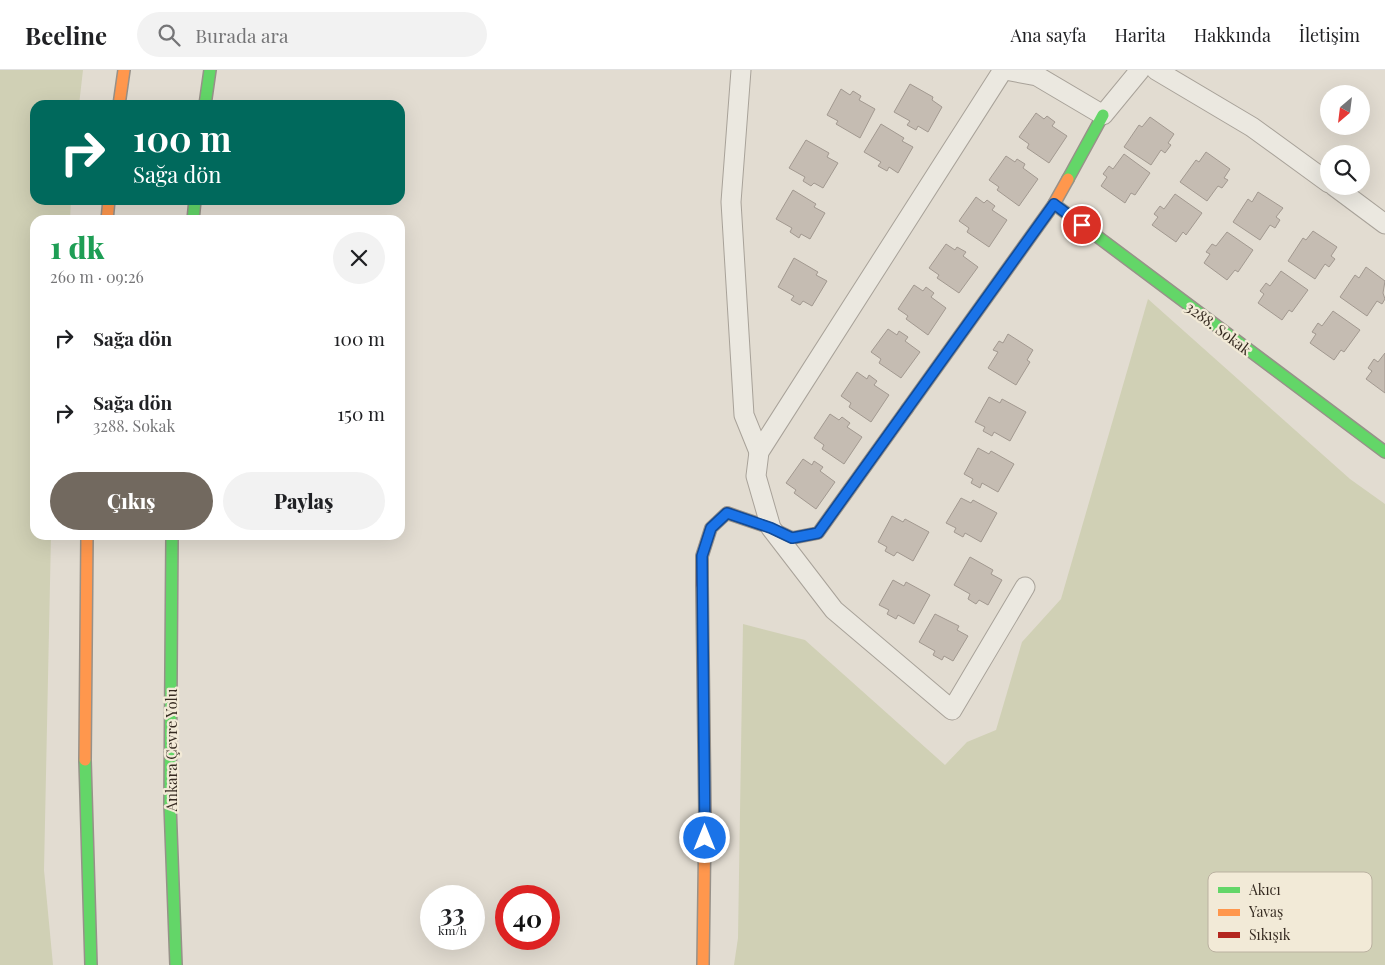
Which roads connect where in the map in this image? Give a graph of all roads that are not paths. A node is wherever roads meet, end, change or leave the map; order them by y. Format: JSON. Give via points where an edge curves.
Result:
{"nodes":[{"id":1,"x":124,"y":70,"type":"edge"},
{"id":2,"x":210,"y":70,"type":"edge"},
{"id":3,"x":741,"y":70,"type":"edge"},
{"id":4,"x":1004,"y":70,"type":"edge"},
{"id":5,"x":1140,"y":70,"type":"edge"},
{"id":6,"x":1156,"y":70,"type":"edge"},
{"id":7,"x":120,"y":100,"type":"edge"},
{"id":8,"x":206,"y":100,"type":"edge"},
{"id":9,"x":1103,"y":115,"type":"junction"},
{"id":10,"x":1320,"y":176,"type":"edge"},
{"id":11,"x":1346,"y":195,"type":"edge"},
{"id":12,"x":1054,"y":204,"type":"junction"},
{"id":13,"x":1385,"y":224,"type":"edge"},
{"id":14,"x":759,"y":452,"type":"junction"},
{"id":15,"x":1385,"y":452,"type":"edge"},
{"id":16,"x":771,"y":528,"type":"junction"},
{"id":17,"x":87,"y":540,"type":"edge"},
{"id":18,"x":172,"y":540,"type":"edge"},
{"id":19,"x":1025,"y":586,"type":"dead end"},
{"id":20,"x":91,"y":965,"type":"edge"},
{"id":21,"x":176,"y":965,"type":"edge"},
{"id":22,"x":704,"y":965,"type":"edge"}],
"edges":[{"from":1,"to":7,"type":"main road"},
{"from":2,"to":8,"type":"main road"},
{"from":3,"to":14,"type":"street","via":[[732,202],[744,415]]},
{"from":4,"to":9,"type":"street","via":[[1037,76]]},
{"from":4,"to":14,"type":"street"},
{"from":5,"to":9,"type":"street"},
{"from":6,"to":10,"type":"street","via":[[1252,127]]},
{"from":9,"to":12,"type":"main road"},
{"from":11,"to":13,"type":"street"},
{"from":12,"to":15,"type":"main road","name":"3288. Sokak"},
{"from":12,"to":16,"type":"main road","via":[[818,533],[792,538]]},
{"from":14,"to":16,"type":"street","via":[[756,476]]},
{"from":16,"to":19,"type":"street","via":[[834,610],[952,710]]},
{"from":16,"to":22,"type":"main road","via":[[727,513],[711,528],[702,556]]},
{"from":17,"to":20,"type":"main road","via":[[87,878]]},
{"from":18,"to":21,"type":"main road","name":"Ankara Çevre Yolu","via":[[171,889]]}]}
